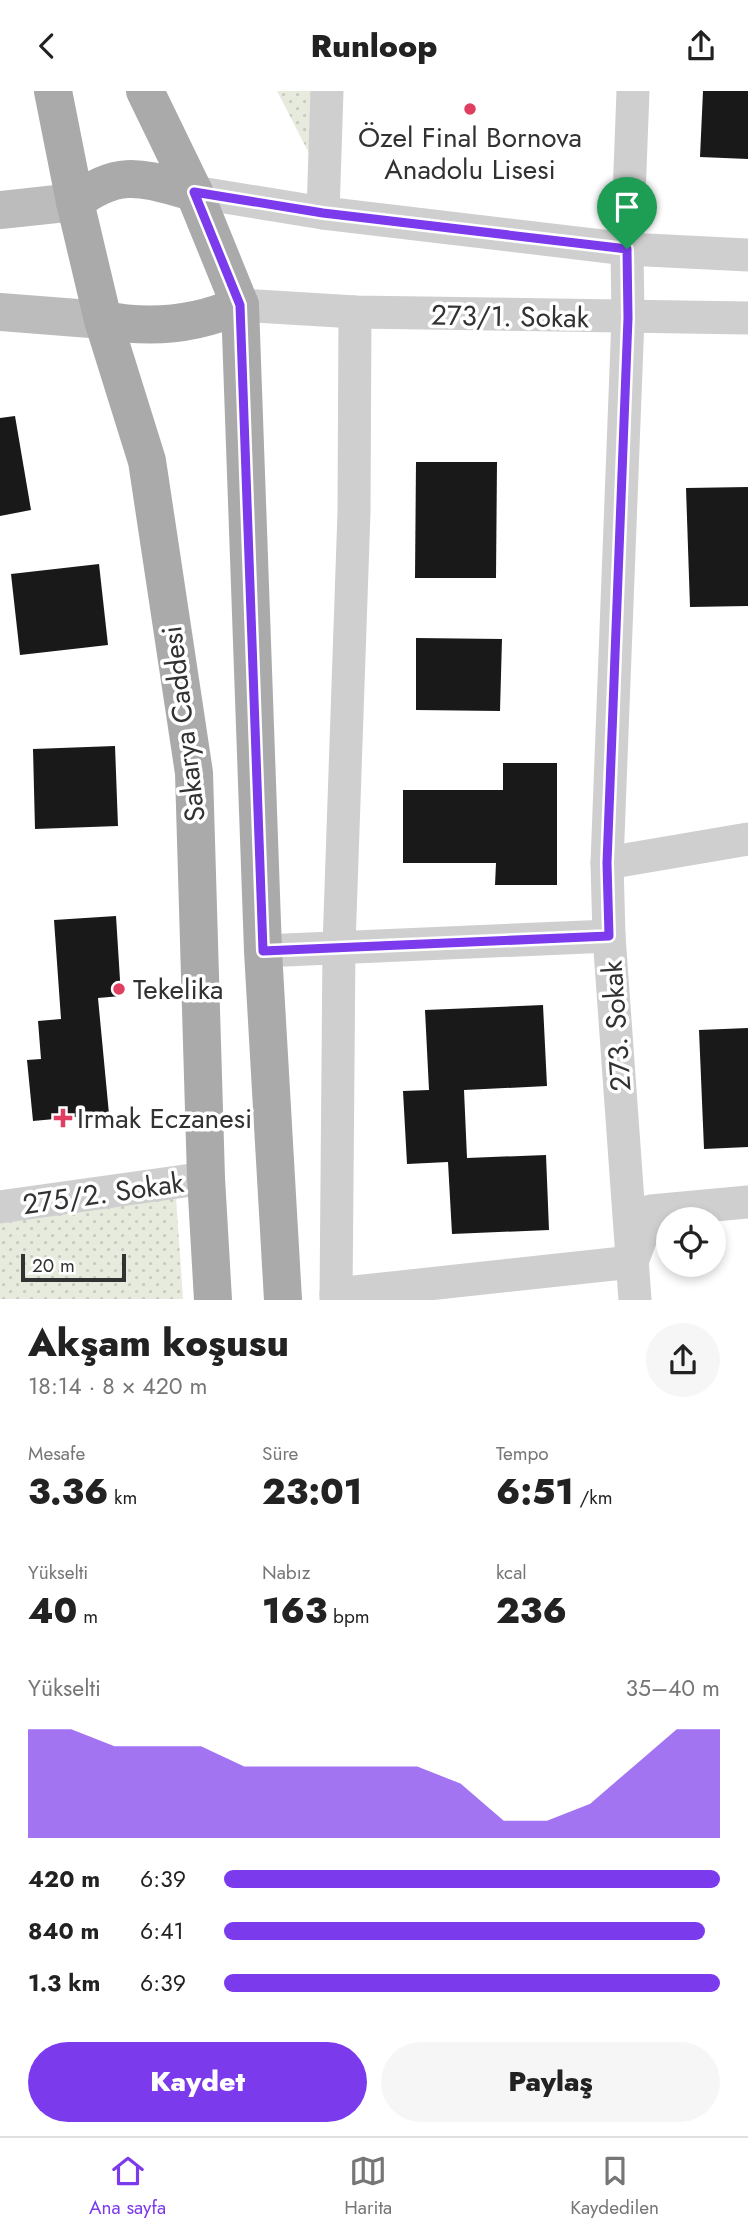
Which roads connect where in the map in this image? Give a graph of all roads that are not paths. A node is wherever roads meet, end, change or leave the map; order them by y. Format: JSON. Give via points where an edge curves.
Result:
{"nodes":[{"id":1,"x":53,"y":91,"type":"edge"},
{"id":2,"x":145,"y":91,"type":"edge"},
{"id":3,"x":327,"y":91,"type":"edge"},
{"id":4,"x":633,"y":91,"type":"edge"},
{"id":5,"x":194,"y":192,"type":"junction"},
{"id":6,"x":75,"y":202,"type":"junction"},
{"id":7,"x":0,"y":209,"type":"edge"},
{"id":8,"x":323,"y":213,"type":"junction"},
{"id":9,"x":627,"y":249,"type":"junction"},
{"id":10,"x":748,"y":255,"type":"edge"},
{"id":11,"x":240,"y":305,"type":"junction"},
{"id":12,"x":0,"y":312,"type":"edge"},
{"id":13,"x":355,"y":312,"type":"junction"},
{"id":14,"x":628,"y":318,"type":"junction"},
{"id":15,"x":748,"y":318,"type":"edge"},
{"id":16,"x":103,"y":320,"type":"junction"},
{"id":17,"x":748,"y":839,"type":"edge"},
{"id":18,"x":607,"y":863,"type":"junction"},
{"id":19,"x":609,"y":936,"type":"junction"},
{"id":20,"x":339,"y":946,"type":"junction"},
{"id":21,"x":263,"y":951,"type":"junction"},
{"id":22,"x":206,"y":1178,"type":"junction"},
{"id":23,"x":748,"y":1202,"type":"edge"},
{"id":24,"x":0,"y":1207,"type":"edge"},
{"id":25,"x":632,"y":1262,"type":"junction"},
{"id":26,"x":336,"y":1297,"type":"edge"},
{"id":27,"x":213,"y":1300,"type":"edge"},
{"id":28,"x":283,"y":1300,"type":"edge"},
{"id":29,"x":635,"y":1300,"type":"edge"}],
"edges":[{"from":1,"to":6,"type":"main road","name":"Sakarya Caddesi"},
{"from":2,"to":5,"type":"main road"},
{"from":3,"to":8,"type":"street"},
{"from":4,"to":9,"type":"street","name":"273. Sokak"},
{"from":5,"to":6,"type":"main road","via":[[144,179],[119,179],[94,187]]},
{"from":5,"to":8,"type":"street"},
{"from":5,"to":11,"type":"main road"},
{"from":6,"to":7,"type":"main road"},
{"from":6,"to":16,"type":"main road","name":"Sakarya Caddesi"},
{"from":8,"to":9,"type":"street"},
{"from":9,"to":10,"type":"street"},
{"from":9,"to":14,"type":"street","name":"273. Sokak"},
{"from":11,"to":13,"type":"street","name":"273/1. Sokak"},
{"from":11,"to":16,"type":"main road","via":[[189,322],[148,325]]},
{"from":11,"to":21,"type":"main road"},
{"from":12,"to":16,"type":"main road"},
{"from":13,"to":14,"type":"street","name":"273/1. Sokak"},
{"from":13,"to":20,"type":"street","via":[[354,512]]},
{"from":14,"to":15,"type":"street","name":"273/1. Sokak"},
{"from":14,"to":18,"type":"street","name":"273. Sokak"},
{"from":16,"to":22,"type":"main road","name":"Sakarya Caddesi","via":[[147,461],[194,773]]},
{"from":17,"to":18,"type":"street"},
{"from":18,"to":19,"type":"street","name":"273. Sokak"},
{"from":19,"to":20,"type":"street"},
{"from":19,"to":25,"type":"street","name":"273. Sokak"},
{"from":20,"to":21,"type":"street"},
{"from":20,"to":26,"type":"street"},
{"from":21,"to":28,"type":"main road"},
{"from":22,"to":24,"type":"street","name":"275/2. Sokak"},
{"from":22,"to":27,"type":"main road","name":"Sakarya Caddesi"},
{"from":23,"to":25,"type":"street","via":[[651,1211]]},
{"from":25,"to":26,"type":"street"},
{"from":25,"to":29,"type":"street","name":"273. Sokak"}]}
